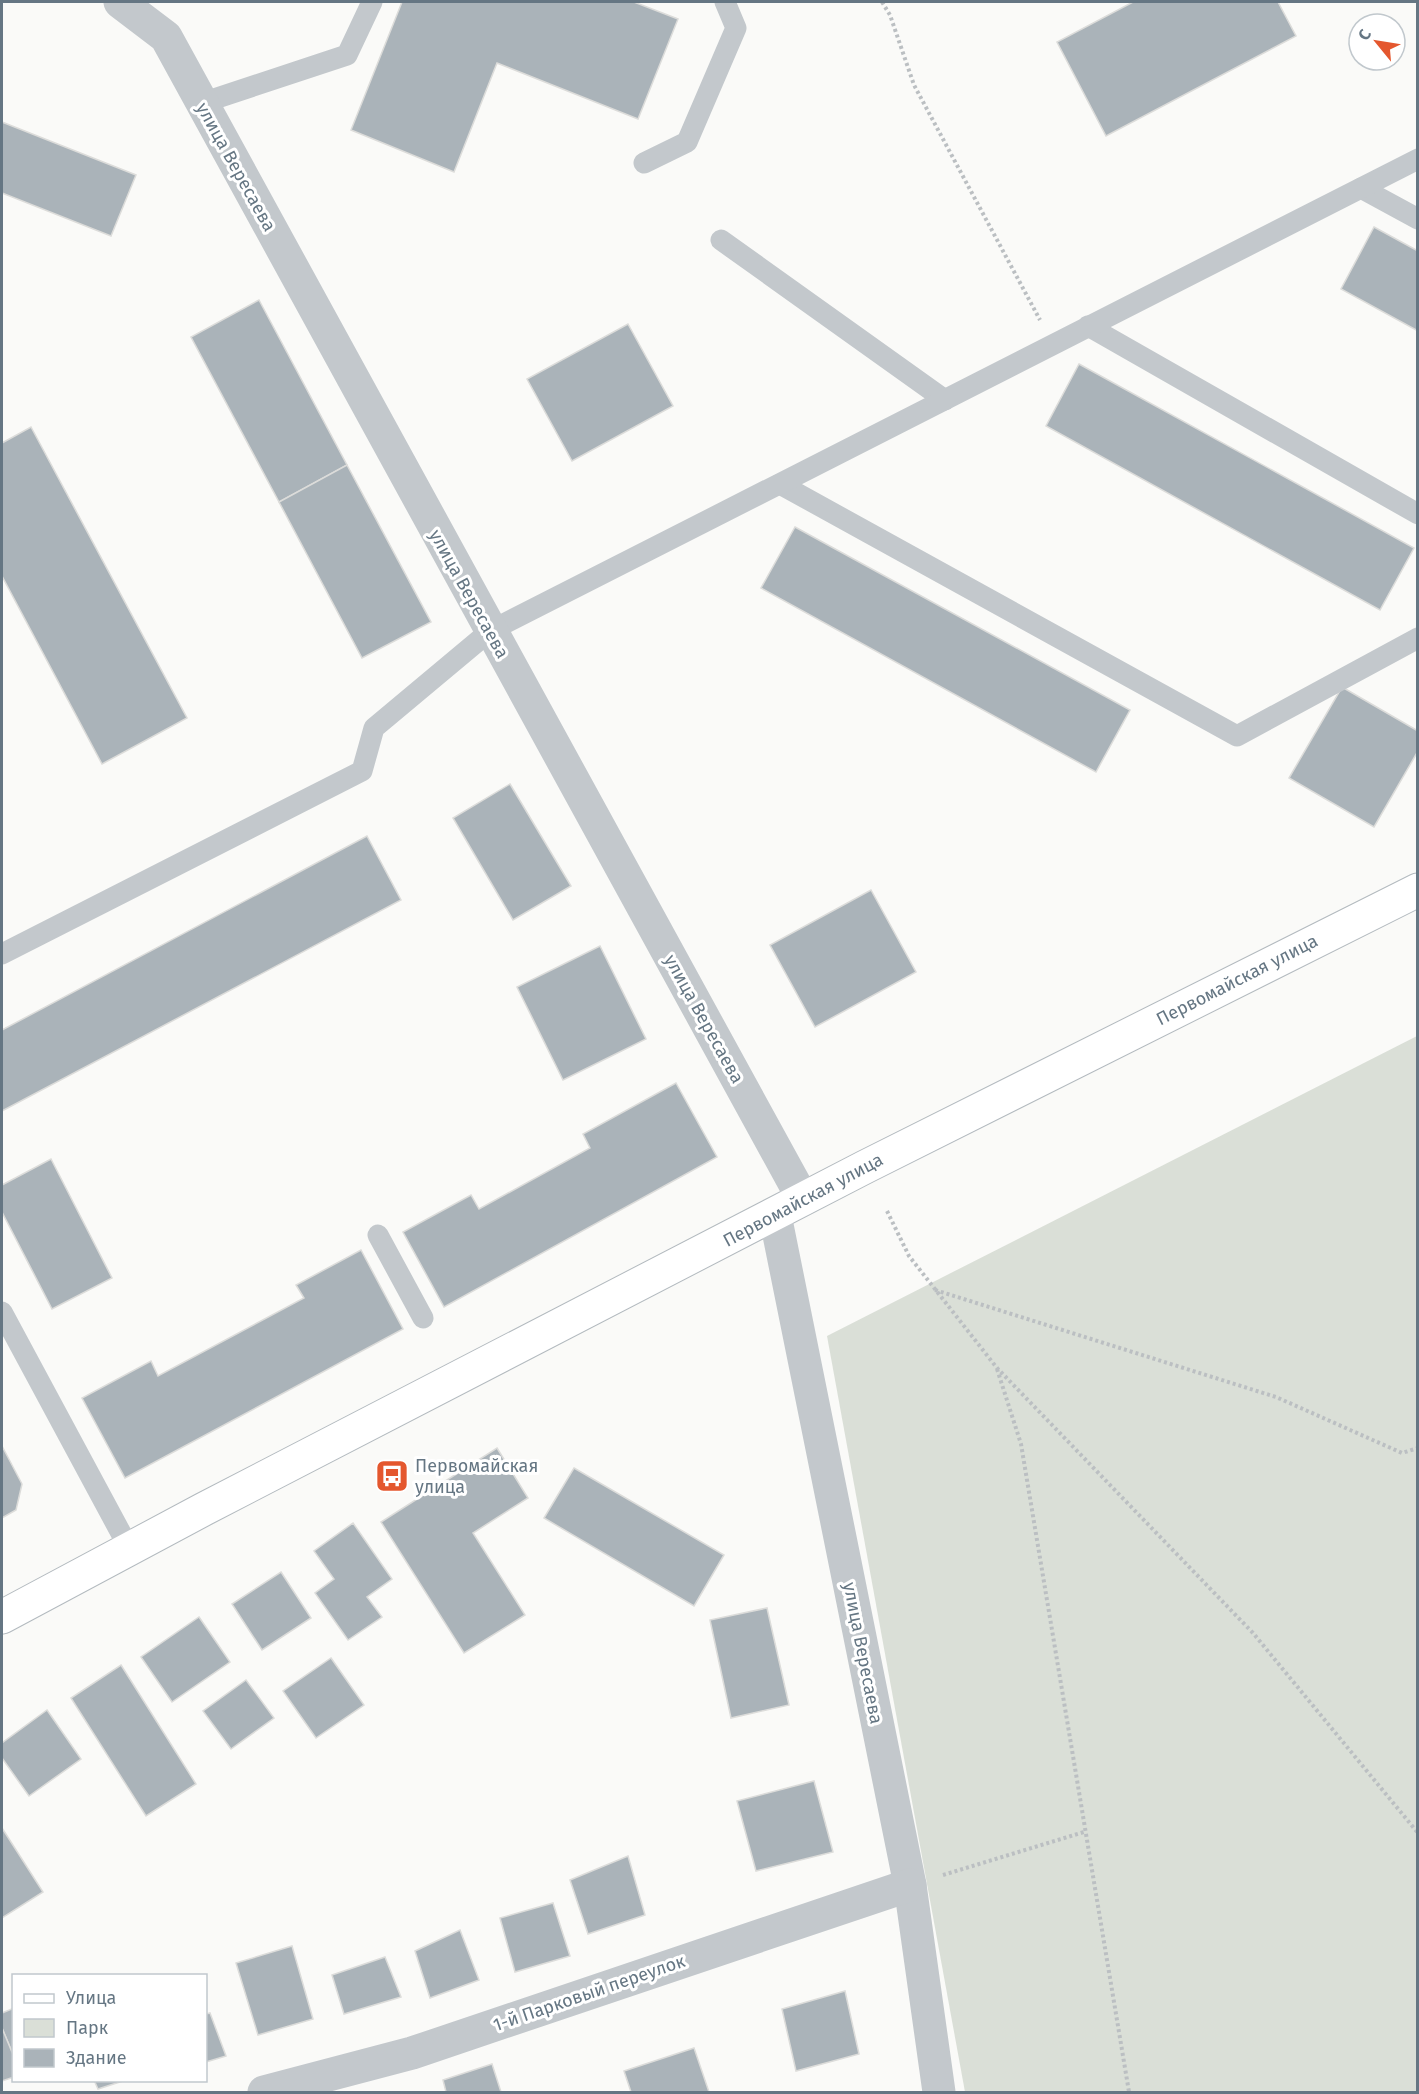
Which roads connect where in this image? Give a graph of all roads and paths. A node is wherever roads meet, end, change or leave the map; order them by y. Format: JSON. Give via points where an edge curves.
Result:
{"nodes":[{"id":1,"x":120,"y":2,"type":"edge"},
{"id":2,"x":372,"y":2,"type":"edge"},
{"id":3,"x":725,"y":2,"type":"edge"},
{"id":4,"x":882,"y":2,"type":"edge"},
{"id":5,"x":202,"y":103,"type":"junction"},
{"id":6,"x":1418,"y":159,"type":"edge"},
{"id":7,"x":644,"y":163,"type":"dead end"},
{"id":8,"x":1361,"y":188,"type":"junction"},
{"id":9,"x":1418,"y":219,"type":"edge"},
{"id":10,"x":721,"y":240,"type":"dead end"},
{"id":11,"x":1088,"y":326,"type":"junction"},
{"id":12,"x":1052,"y":345,"type":"junction"},
{"id":13,"x":945,"y":400,"type":"junction"},
{"id":14,"x":780,"y":484,"type":"junction"},
{"id":15,"x":1418,"y":514,"type":"edge"},
{"id":16,"x":490,"y":632,"type":"junction"},
{"id":17,"x":1418,"y":638,"type":"edge"},
{"id":18,"x":1418,"y":890,"type":"edge"},
{"id":19,"x":2,"y":954,"type":"edge"},
{"id":20,"x":803,"y":1199,"type":"junction"},
{"id":21,"x":887,"y":1210,"type":"dead end"},
{"id":22,"x":775,"y":1215,"type":"junction"},
{"id":23,"x":378,"y":1235,"type":"dead end"},
{"id":24,"x":934,"y":1290,"type":"junction"},
{"id":25,"x":2,"y":1312,"type":"edge"},
{"id":26,"x":423,"y":1318,"type":"dead end"},
{"id":27,"x":997,"y":1368,"type":"junction"},
{"id":28,"x":1418,"y":1448,"type":"edge"},
{"id":29,"x":129,"y":1548,"type":"junction"},
{"id":30,"x":2,"y":1617,"type":"edge"},
{"id":31,"x":1084,"y":1832,"type":"junction"},
{"id":32,"x":1418,"y":1833,"type":"edge"},
{"id":33,"x":910,"y":1885,"type":"junction"},
{"id":34,"x":264,"y":2092,"type":"edge"},
{"id":35,"x":939,"y":2092,"type":"edge"},
{"id":36,"x":1129,"y":2092,"type":"edge"}],
"edges":[{"from":1,"to":5,"type":"street","name":"улица Вересаева","via":[[166,37]]},
{"from":2,"to":5,"type":"lane","via":[[347,55]]},
{"from":3,"to":7,"type":"lane","via":[[736,28],[687,142]]},
{"from":4,"to":12,"type":"path","via":[[914,85]]},
{"from":5,"to":16,"type":"street","name":"улица Вересаева"},
{"from":6,"to":8,"type":"lane"},
{"from":8,"to":9,"type":"lane"},
{"from":8,"to":11,"type":"lane"},
{"from":10,"to":13,"type":"lane"},
{"from":11,"to":12,"type":"lane"},
{"from":11,"to":15,"type":"lane"},
{"from":12,"to":13,"type":"lane"},
{"from":13,"to":14,"type":"lane"},
{"from":14,"to":16,"type":"lane"},
{"from":14,"to":17,"type":"lane","via":[[1237,736]]},
{"from":16,"to":19,"type":"lane","via":[[374,728],[362,771]]},
{"from":16,"to":20,"type":"street","name":"улица Вересаева"},
{"from":18,"to":20,"type":"main road","name":"Первомайская улица"},
{"from":20,"to":22,"type":"main road","name":"Первомайская улица"},
{"from":21,"to":24,"type":"path","via":[[909,1256]]},
{"from":22,"to":29,"type":"main road","name":"Первомайская улица"},
{"from":22,"to":33,"type":"street","name":"улица Вересаева"},
{"from":23,"to":26,"type":"lane"},
{"from":24,"to":27,"type":"path"},
{"from":24,"to":28,"type":"path","via":[[1276,1397],[1402,1453]]},
{"from":25,"to":29,"type":"lane"},
{"from":27,"to":31,"type":"path","via":[[1021,1444]]},
{"from":27,"to":32,"type":"path","via":[[1253,1633]]},
{"from":29,"to":30,"type":"main road","name":"Первомайская улица"},
{"from":31,"to":33,"type":"path"},
{"from":31,"to":36,"type":"path"},
{"from":33,"to":34,"type":"street","name":"1-й Парковый переулок","via":[[412,2053]]},
{"from":33,"to":35,"type":"street","name":"улица Вересаева"}]}
